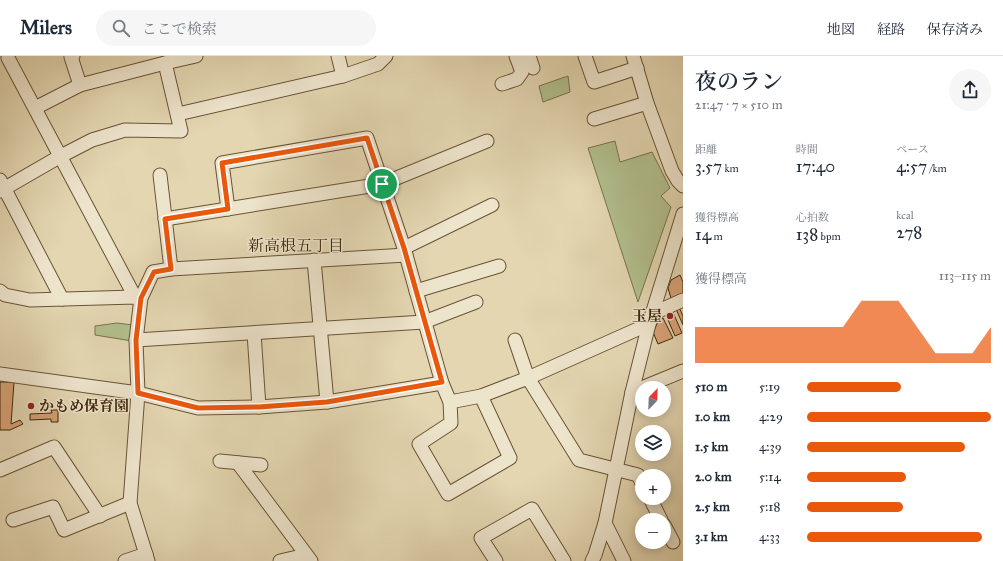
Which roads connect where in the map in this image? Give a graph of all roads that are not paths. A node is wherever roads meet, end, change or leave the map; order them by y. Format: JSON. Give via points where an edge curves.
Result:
{"nodes":[{"id":1,"x":73,"y":56,"type":"edge"},
{"id":2,"x":196,"y":56,"type":"edge"},
{"id":3,"x":338,"y":56,"type":"edge"},
{"id":4,"x":386,"y":56,"type":"edge"},
{"id":5,"x":516,"y":56,"type":"edge"},
{"id":6,"x":585,"y":56,"type":"edge"},
{"id":7,"x":6,"y":61,"type":"edge"},
{"id":8,"x":165,"y":62,"type":"junction"},
{"id":9,"x":635,"y":62,"type":"edge"},
{"id":10,"x":343,"y":76,"type":"junction"},
{"id":11,"x":502,"y":84,"type":"dead end"},
{"id":12,"x":80,"y":85,"type":"junction"},
{"id":13,"x":647,"y":103,"type":"junction"},
{"id":14,"x":35,"y":108,"type":"junction"},
{"id":15,"x":178,"y":114,"type":"junction"},
{"id":16,"x":594,"y":119,"type":"dead end"},
{"id":17,"x":487,"y":141,"type":"dead end"},
{"id":18,"x":59,"y":157,"type":"junction"},
{"id":19,"x":160,"y":175,"type":"dead end"},
{"id":20,"x":382,"y":184,"type":"junction"},
{"id":21,"x":1,"y":186,"type":"edge"},
{"id":22,"x":683,"y":186,"type":"edge"},
{"id":23,"x":492,"y":205,"type":"dead end"},
{"id":24,"x":228,"y":209,"type":"junction"},
{"id":25,"x":683,"y":214,"type":"edge"},
{"id":26,"x":165,"y":219,"type":"junction"},
{"id":27,"x":405,"y":252,"type":"junction"},
{"id":28,"x":314,"y":260,"type":"junction"},
{"id":29,"x":499,"y":266,"type":"dead end"},
{"id":30,"x":171,"y":269,"type":"junction"},
{"id":31,"x":0,"y":291,"type":"edge"},
{"id":32,"x":416,"y":291,"type":"junction"},
{"id":33,"x":138,"y":297,"type":"junction"},
{"id":34,"x":62,"y":299,"type":"junction"},
{"id":35,"x":683,"y":300,"type":"edge"},
{"id":36,"x":476,"y":302,"type":"dead end"},
{"id":37,"x":650,"y":319,"type":"junction"},
{"id":38,"x":424,"y":322,"type":"junction"},
{"id":39,"x":320,"y":328,"type":"junction"},
{"id":40,"x":254,"y":333,"type":"junction"},
{"id":41,"x":136,"y":340,"type":"junction"},
{"id":42,"x":514,"y":340,"type":"dead end"},
{"id":43,"x":683,"y":371,"type":"edge"},
{"id":44,"x":0,"y":374,"type":"edge"},
{"id":45,"x":528,"y":378,"type":"junction"},
{"id":46,"x":442,"y":382,"type":"junction"},
{"id":47,"x":632,"y":392,"type":"junction"},
{"id":48,"x":138,"y":393,"type":"junction"},
{"id":49,"x":481,"y":396,"type":"junction"},
{"id":50,"x":327,"y":402,"type":"junction"},
{"id":51,"x":450,"y":402,"type":"junction"},
{"id":52,"x":259,"y":407,"type":"junction"},
{"id":53,"x":220,"y":461,"type":"dead end"},
{"id":54,"x":238,"y":462,"type":"junction"},
{"id":55,"x":261,"y":465,"type":"dead end"},
{"id":56,"x":617,"y":469,"type":"junction"},
{"id":57,"x":0,"y":470,"type":"edge"},
{"id":58,"x":635,"y":475,"type":"edge"},
{"id":59,"x":130,"y":503,"type":"junction"},
{"id":60,"x":100,"y":516,"type":"junction"},
{"id":61,"x":13,"y":520,"type":"dead end"},
{"id":62,"x":605,"y":523,"type":"junction"},
{"id":63,"x":671,"y":538,"type":"edge"},
{"id":64,"x":673,"y":542,"type":"dead end"},
{"id":65,"x":147,"y":557,"type":"edge"},
{"id":66,"x":309,"y":558,"type":"edge"},
{"id":67,"x":125,"y":561,"type":"edge"},
{"id":68,"x":280,"y":561,"type":"edge"},
{"id":69,"x":496,"y":561,"type":"edge"},
{"id":70,"x":564,"y":561,"type":"edge"},
{"id":71,"x":592,"y":561,"type":"edge"},
{"id":72,"x":624,"y":561,"type":"edge"}],
"edges":[{"from":1,"to":12,"type":"street","via":[[71,57]]},
{"from":2,"to":8,"type":"street"},
{"from":3,"to":10,"type":"street"},
{"from":4,"to":10,"type":"street","via":[[378,64]]},
{"from":5,"to":11,"type":"street","via":[[522,72],[517,79]]},
{"from":6,"to":9,"type":"street","via":[[594,82]]},
{"from":7,"to":14,"type":"street"},
{"from":8,"to":12,"type":"street"},
{"from":8,"to":15,"type":"street"},
{"from":9,"to":13,"type":"street"},
{"from":10,"to":15,"type":"street"},
{"from":12,"to":14,"type":"street"},
{"from":13,"to":16,"type":"street"},
{"from":13,"to":22,"type":"street","via":[[672,171]]},
{"from":14,"to":18,"type":"street"},
{"from":15,"to":18,"type":"street","via":[[181,131],[126,130],[92,140]]},
{"from":17,"to":20,"type":"street"},
{"from":18,"to":21,"type":"street"},
{"from":18,"to":33,"type":"street"},
{"from":19,"to":26,"type":"street"},
{"from":20,"to":24,"type":"street"},
{"from":20,"to":24,"type":"street","via":[[367,138],[222,163]]},
{"from":20,"to":27,"type":"street"},
{"from":21,"to":34,"type":"street"},
{"from":23,"to":27,"type":"street"},
{"from":24,"to":26,"type":"street"},
{"from":25,"to":37,"type":"street"},
{"from":26,"to":30,"type":"street"},
{"from":27,"to":28,"type":"street"},
{"from":27,"to":32,"type":"street"},
{"from":28,"to":30,"type":"street"},
{"from":28,"to":39,"type":"street"},
{"from":29,"to":32,"type":"street"},
{"from":30,"to":33,"type":"street","via":[[154,272]]},
{"from":31,"to":34,"type":"street","via":[[5,295],[30,300]]},
{"from":32,"to":38,"type":"street"},
{"from":33,"to":34,"type":"street"},
{"from":33,"to":41,"type":"street"},
{"from":35,"to":37,"type":"street"},
{"from":36,"to":38,"type":"street"},
{"from":37,"to":45,"type":"street"},
{"from":37,"to":47,"type":"street"},
{"from":38,"to":39,"type":"street"},
{"from":38,"to":46,"type":"street"},
{"from":39,"to":40,"type":"street"},
{"from":39,"to":50,"type":"street"},
{"from":40,"to":41,"type":"street"},
{"from":40,"to":52,"type":"street"},
{"from":41,"to":48,"type":"street"},
{"from":42,"to":45,"type":"street"},
{"from":43,"to":47,"type":"street"},
{"from":44,"to":48,"type":"street"},
{"from":45,"to":49,"type":"street"},
{"from":45,"to":56,"type":"street","via":[[579,460]]},
{"from":46,"to":50,"type":"street"},
{"from":46,"to":51,"type":"street"},
{"from":47,"to":56,"type":"street"},
{"from":48,"to":52,"type":"street","via":[[198,408]]},
{"from":48,"to":59,"type":"street"},
{"from":49,"to":51,"type":"street"},
{"from":49,"to":51,"type":"street","via":[[510,458],[448,494],[418,444],[450,422]]},
{"from":50,"to":52,"type":"street"},
{"from":53,"to":54,"type":"street"},
{"from":54,"to":55,"type":"street"},
{"from":54,"to":66,"type":"street"},
{"from":56,"to":58,"type":"street"},
{"from":56,"to":62,"type":"street"},
{"from":57,"to":60,"type":"street","via":[[54,447]]},
{"from":59,"to":60,"type":"street"},
{"from":59,"to":65,"type":"street"},
{"from":60,"to":61,"type":"street","via":[[64,530],[53,506]]},
{"from":62,"to":71,"type":"street"},
{"from":62,"to":72,"type":"street"},
{"from":63,"to":64,"type":"street"},
{"from":65,"to":67,"type":"street"},
{"from":66,"to":68,"type":"street"},
{"from":69,"to":70,"type":"street","via":[[481,538],[532,509]]}]}
